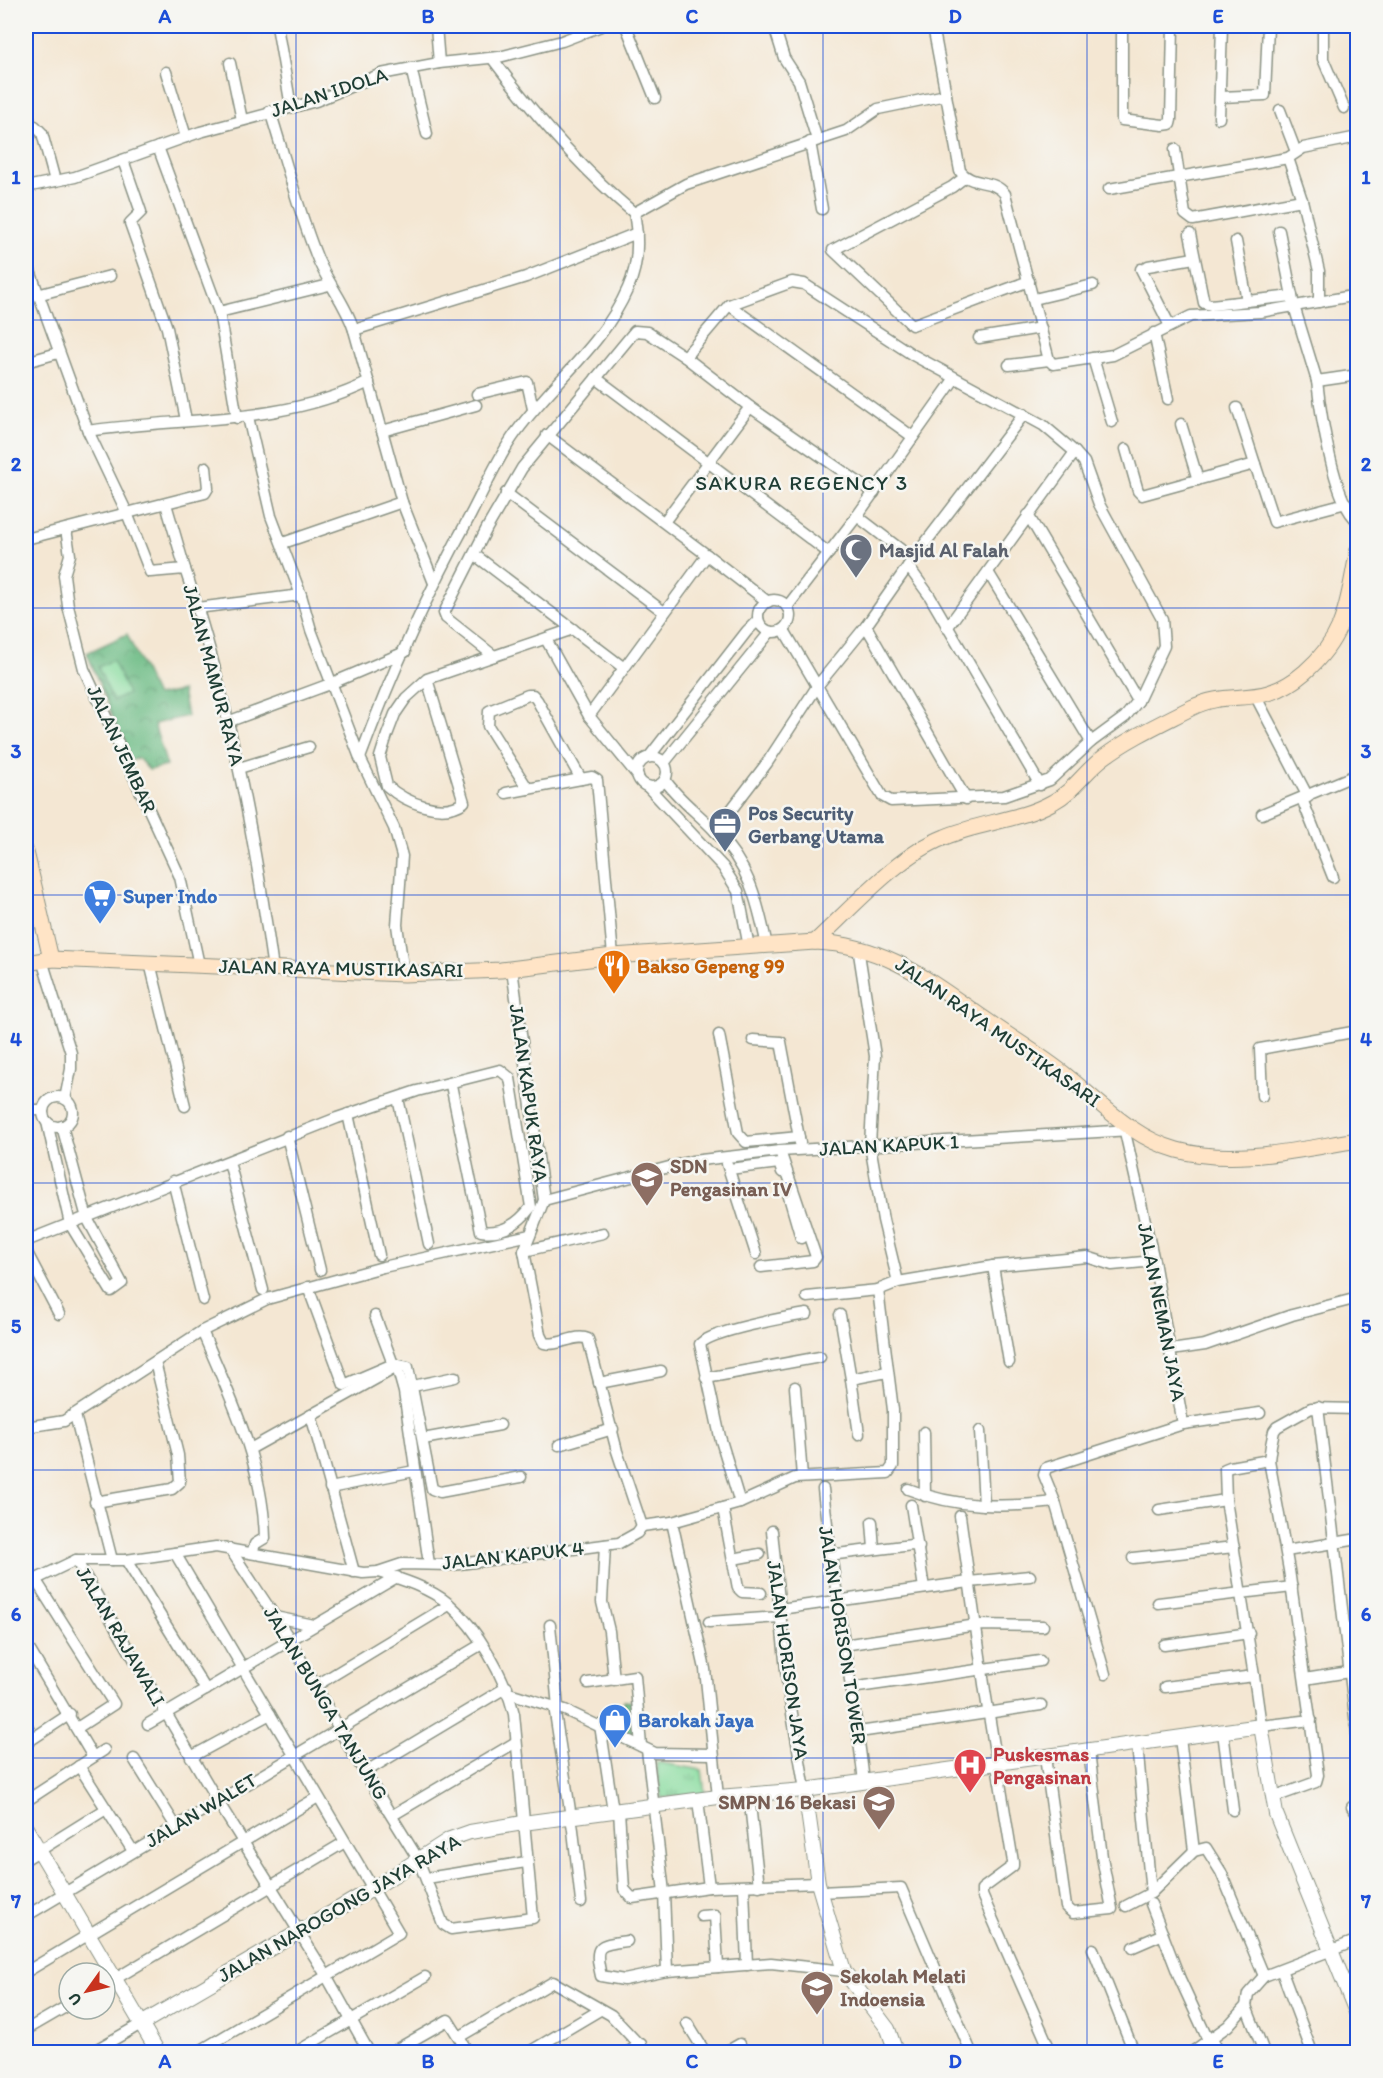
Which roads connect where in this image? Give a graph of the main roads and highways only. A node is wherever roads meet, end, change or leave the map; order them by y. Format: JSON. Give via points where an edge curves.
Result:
{"nodes":[{"id":1,"x":1358,"y":550,"type":"edge"},
{"id":2,"x":1356,"y":567,"type":"edge"},
{"id":3,"x":26,"y":852,"type":"edge"},
{"id":4,"x":815,"y":942,"type":"junction"},
{"id":5,"x":47,"y":959,"type":"junction"},
{"id":6,"x":26,"y":963,"type":"edge"},
{"id":7,"x":1358,"y":1140,"type":"edge"}],
"edges":[{"from":1,"to":2,"type":"main road"},
{"from":2,"to":4,"type":"main road","via":[[1346,614],[1336,633],[1293,682],[1256,698],[1217,700],[1191,708],[1101,759],[1066,794],[1047,806],[931,843],[900,864]]},
{"from":3,"to":5,"type":"main road"},
{"from":4,"to":5,"type":"main road","name":"JALAN RAYA MUSTIKASARI","via":[[512,969],[404,974]]},
{"from":4,"to":7,"type":"main road","name":"JALAN RAYA MUSTIKASARI","via":[[881,954],[926,978],[1066,1075],[1129,1131],[1178,1150],[1227,1156]]},
{"from":5,"to":6,"type":"main road","name":"JALAN RAYA MUSTIKASARI"}]}
